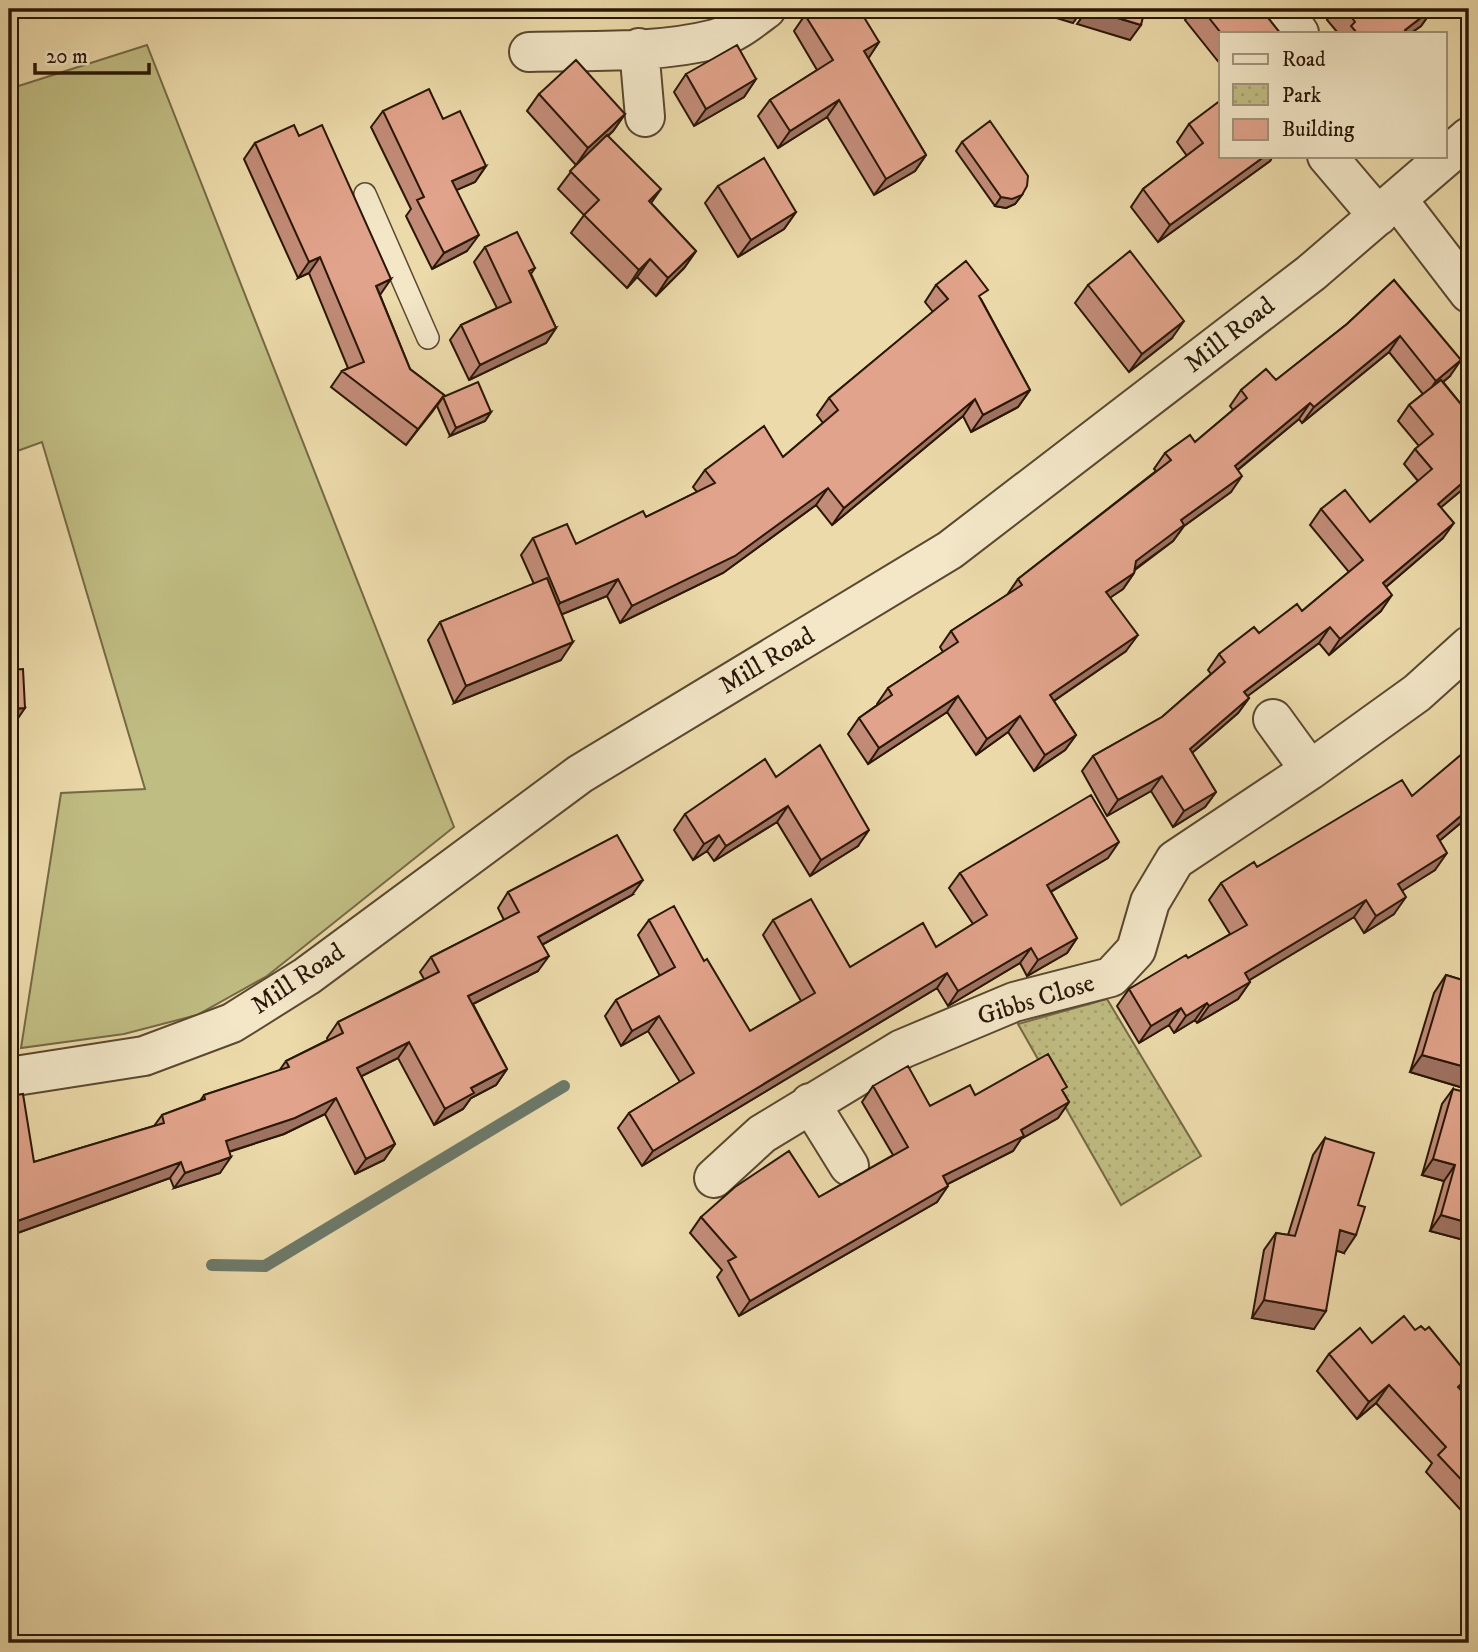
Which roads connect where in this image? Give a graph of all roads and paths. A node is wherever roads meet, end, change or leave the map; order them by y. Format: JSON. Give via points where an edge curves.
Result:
{"nodes":[{"id":1,"x":766,"y":9,"type":"edge"},
{"id":2,"x":1281,"y":9,"type":"edge"},
{"id":3,"x":1298,"y":32,"type":"edge"},
{"id":4,"x":639,"y":48,"type":"junction"},
{"id":5,"x":530,"y":52,"type":"dead end"},
{"id":6,"x":645,"y":117,"type":"dead end"},
{"id":7,"x":1469,"y":137,"type":"edge"},
{"id":8,"x":1446,"y":157,"type":"edge"},
{"id":9,"x":1329,"y":158,"type":"edge"},
{"id":10,"x":1445,"y":158,"type":"edge"},
{"id":11,"x":365,"y":194,"type":"dead end"},
{"id":12,"x":1388,"y":208,"type":"junction"},
{"id":13,"x":1469,"y":293,"type":"edge"},
{"id":14,"x":428,"y":338,"type":"dead end"},
{"id":15,"x":1469,"y":646,"type":"edge"},
{"id":16,"x":1273,"y":719,"type":"dead end"},
{"id":17,"x":1310,"y":770,"type":"junction"},
{"id":18,"x":9,"y":1077,"type":"edge"},
{"id":19,"x":810,"y":1102,"type":"junction"},
{"id":20,"x":849,"y":1166,"type":"dead end"},
{"id":21,"x":713,"y":1178,"type":"dead end"}],
"edges":[{"from":1,"to":4,"type":"street","via":[[715,39]]},
{"from":2,"to":3,"type":"street"},
{"from":4,"to":5,"type":"street"},
{"from":4,"to":6,"type":"street"},
{"from":7,"to":8,"type":"street","name":"Mill Road"},
{"from":9,"to":12,"type":"street"},
{"from":10,"to":12,"type":"street","name":"Mill Road"},
{"from":11,"to":14,"type":"lane"},
{"from":12,"to":13,"type":"street"},
{"from":12,"to":18,"type":"street","name":"Mill Road","via":[[1311,273],[950,550],[580,774],[307,976],[232,1023],[144,1056]]},
{"from":15,"to":17,"type":"street","name":"Gibbs Close","via":[[1417,693]]},
{"from":16,"to":17,"type":"street"},
{"from":17,"to":19,"type":"street","name":"Gibbs Close","via":[[1175,860],[1150,902],[1136,950],[1111,977],[1014,1002],[902,1049]]},
{"from":19,"to":20,"type":"street"},
{"from":19,"to":21,"type":"street","name":"Gibbs Close","via":[[762,1133]]}]}
